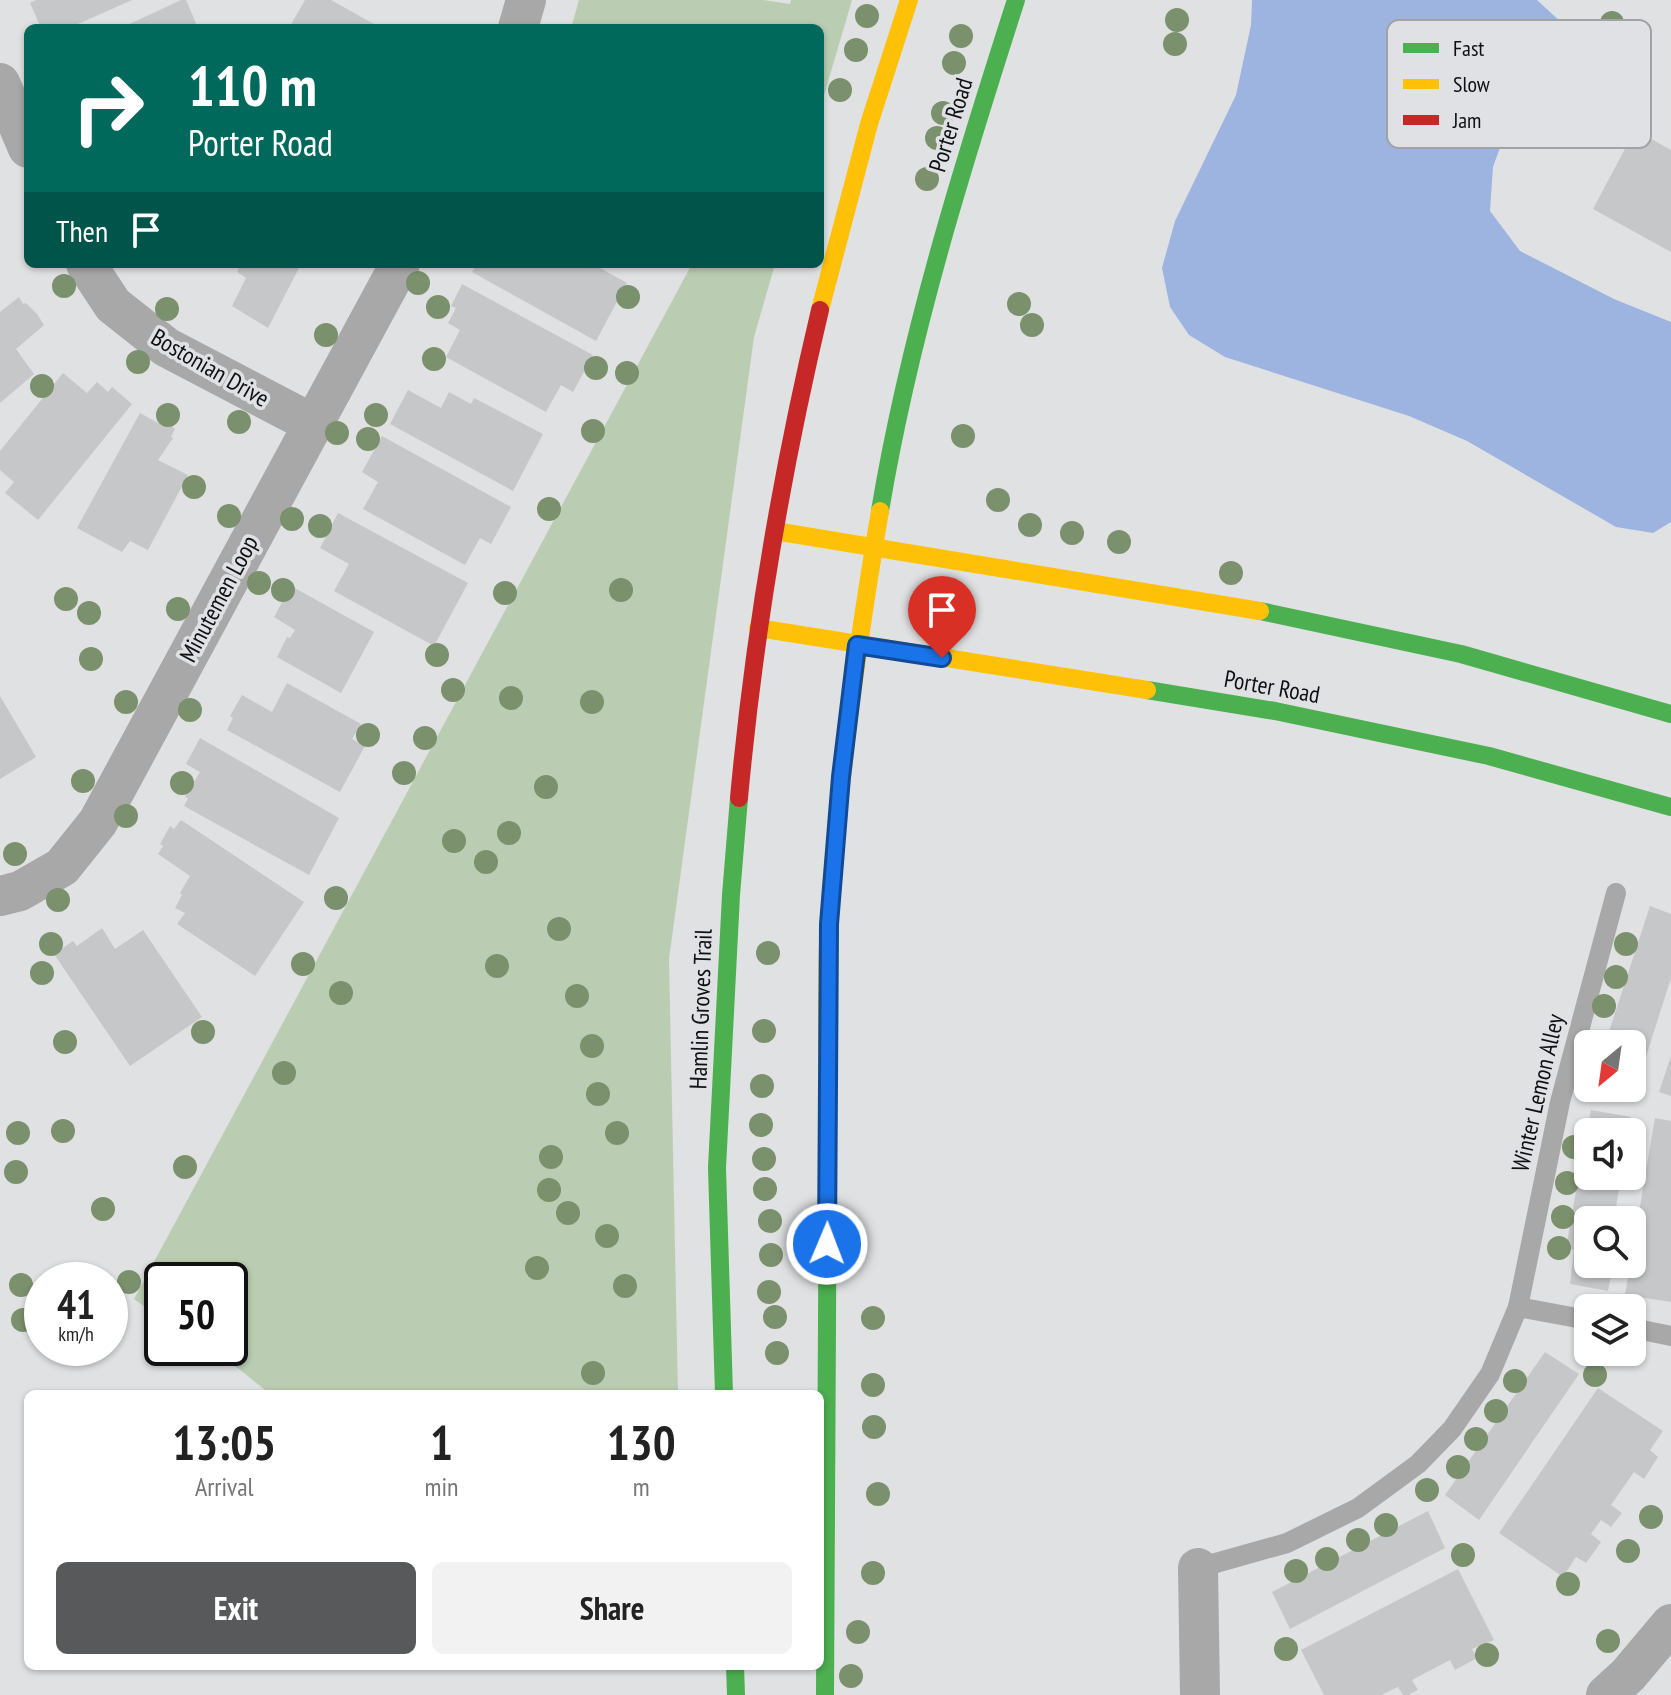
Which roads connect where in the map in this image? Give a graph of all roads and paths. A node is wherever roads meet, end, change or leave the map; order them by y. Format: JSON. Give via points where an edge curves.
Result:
{"nodes":[{"id":1,"x":526,"y":0,"type":"edge"},
{"id":2,"x":909,"y":0,"type":"edge"},
{"id":3,"x":1016,"y":0,"type":"edge"},
{"id":4,"x":519,"y":24,"type":"edge"},
{"id":5,"x":0,"y":83,"type":"edge"},
{"id":6,"x":24,"y":139,"type":"edge"},
{"id":7,"x":89,"y":268,"type":"edge"},
{"id":8,"x":398,"y":268,"type":"edge"},
{"id":9,"x":313,"y":424,"type":"junction"},
{"id":10,"x":775,"y":531,"type":"junction"},
{"id":11,"x":874,"y":546,"type":"junction"},
{"id":12,"x":758,"y":628,"type":"junction"},
{"id":13,"x":857,"y":645,"type":"junction"},
{"id":14,"x":1671,"y":714,"type":"edge"},
{"id":15,"x":1671,"y":807,"type":"edge"},
{"id":16,"x":1616,"y":893,"type":"dead end"},
{"id":17,"x":0,"y":896,"type":"edge"},
{"id":18,"x":1518,"y":1307,"type":"junction"},
{"id":19,"x":1574,"y":1317,"type":"edge"},
{"id":20,"x":1646,"y":1331,"type":"edge"},
{"id":21,"x":1671,"y":1336,"type":"edge"},
{"id":22,"x":724,"y":1390,"type":"edge"},
{"id":23,"x":1198,"y":1568,"type":"joint"},
{"id":24,"x":1671,"y":1624,"type":"edge"},
{"id":25,"x":735,"y":1670,"type":"edge"},
{"id":26,"x":736,"y":1695,"type":"edge"},
{"id":27,"x":825,"y":1695,"type":"edge"},
{"id":28,"x":1200,"y":1695,"type":"edge"},
{"id":29,"x":1606,"y":1695,"type":"edge"}],
"edges":[{"from":1,"to":4,"type":"street"},
{"from":2,"to":10,"type":"main road","via":[[835,242]]},
{"from":3,"to":11,"type":"main road","name":"Porter Road","via":[[921,318]]},
{"from":5,"to":6,"type":"street"},
{"from":7,"to":9,"type":"street","name":"Bostonian Drive","via":[[113,305],[166,347]]},
{"from":8,"to":9,"type":"street","name":"Minutemen Loop"},
{"from":9,"to":17,"type":"street","name":"Minutemen Loop","via":[[98,822],[62,867]]},
{"from":10,"to":11,"type":"main road"},
{"from":10,"to":12,"type":"main road"},
{"from":11,"to":13,"type":"main road","name":"Porter Road"},
{"from":11,"to":14,"type":"main road","via":[[1246,608],[1461,654]]},
{"from":12,"to":13,"type":"main road","name":"Porter Road"},
{"from":12,"to":22,"type":"main road","name":"Hamlin Groves Trail","via":[[727,935],[717,1185]]},
{"from":13,"to":15,"type":"main road","name":"Porter Road","via":[[1275,711],[1489,756]]},
{"from":13,"to":27,"type":"main road","via":[[829,924]]},
{"from":16,"to":18,"type":"lane","name":"Winter Lemon Alley","via":[[1560,1102]]},
{"from":18,"to":19,"type":"lane"},
{"from":18,"to":23,"type":"lane","name":"Winter Lemon Alley","via":[[1490,1374],[1452,1429],[1418,1464],[1358,1508],[1287,1543]]},
{"from":20,"to":21,"type":"lane"},
{"from":23,"to":28,"type":"street"},
{"from":24,"to":29,"type":"street"},
{"from":25,"to":26,"type":"main road"}]}
